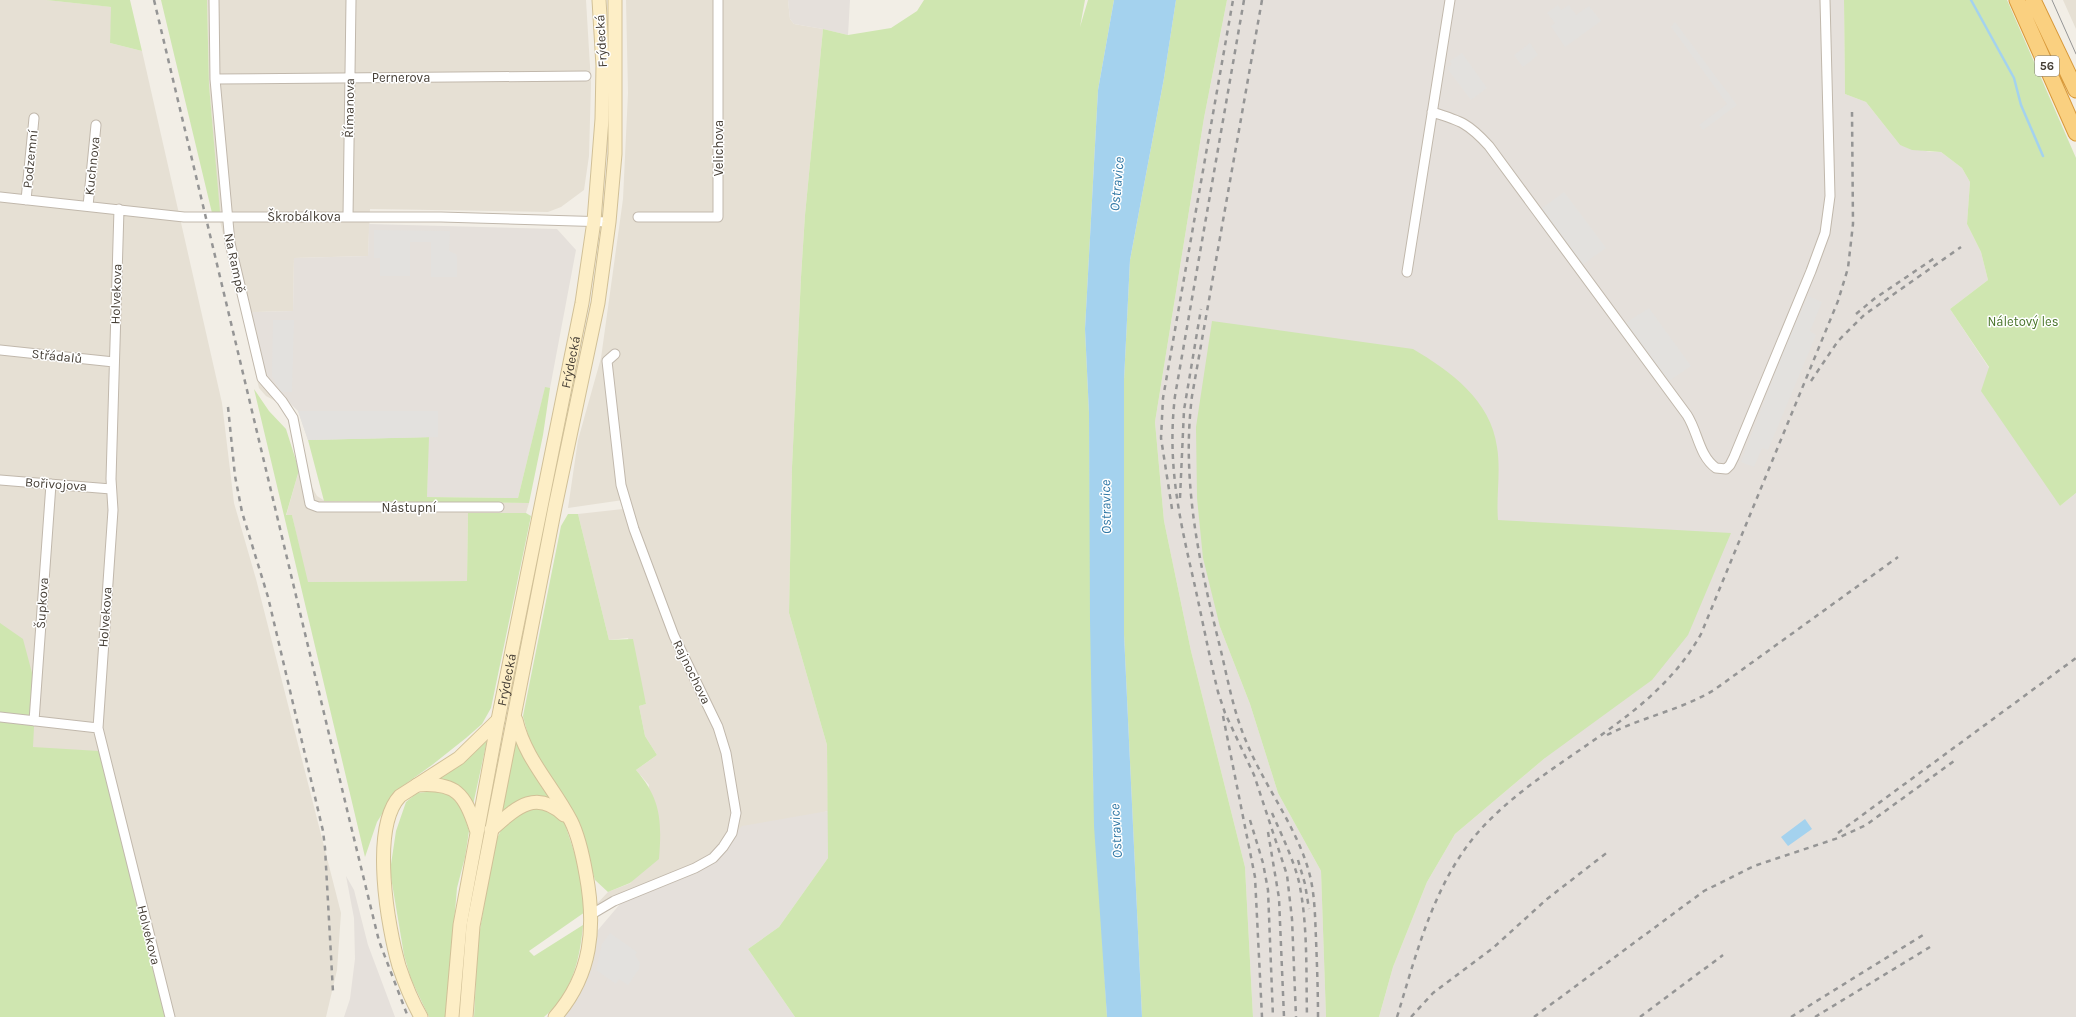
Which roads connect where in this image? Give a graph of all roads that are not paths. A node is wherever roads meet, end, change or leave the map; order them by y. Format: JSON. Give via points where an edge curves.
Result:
{"nodes":[{"id":1,"x":214,"y":0,"type":"edge"},
{"id":2,"x":351,"y":0,"type":"edge"},
{"id":3,"x":599,"y":0,"type":"edge"},
{"id":4,"x":615,"y":0,"type":"edge"},
{"id":5,"x":718,"y":0,"type":"edge"},
{"id":6,"x":1450,"y":0,"type":"edge"},
{"id":7,"x":1825,"y":0,"type":"edge"},
{"id":8,"x":2017,"y":0,"type":"edge"},
{"id":9,"x":2033,"y":0,"type":"edge"},
{"id":10,"x":586,"y":76,"type":"dead end"},
{"id":11,"x":350,"y":77,"type":"junction"},
{"id":12,"x":215,"y":79,"type":"junction"},
{"id":13,"x":2076,"y":90,"type":"edge"},
{"id":14,"x":1432,"y":112,"type":"junction"},
{"id":15,"x":34,"y":118,"type":"dead end"},
{"id":16,"x":96,"y":125,"type":"dead end"},
{"id":17,"x":2076,"y":133,"type":"edge"},
{"id":18,"x":0,"y":198,"type":"edge"},
{"id":19,"x":26,"y":200,"type":"junction"},
{"id":20,"x":88,"y":206,"type":"junction"},
{"id":21,"x":119,"y":209,"type":"junction"},
{"id":22,"x":227,"y":216,"type":"junction"},
{"id":23,"x":348,"y":216,"type":"junction"},
{"id":24,"x":638,"y":217,"type":"dead end"},
{"id":25,"x":594,"y":221,"type":"junction"},
{"id":26,"x":609,"y":222,"type":"junction"},
{"id":27,"x":1407,"y":272,"type":"dead end"},
{"id":28,"x":0,"y":350,"type":"edge"},
{"id":29,"x":615,"y":354,"type":"dead end"},
{"id":30,"x":114,"y":362,"type":"junction"},
{"id":31,"x":0,"y":480,"type":"edge"},
{"id":32,"x":51,"y":484,"type":"junction"},
{"id":33,"x":111,"y":488,"type":"junction"},
{"id":34,"x":318,"y":506,"type":"joint"},
{"id":35,"x":499,"y":507,"type":"dead end"},
{"id":36,"x":515,"y":716,"type":"junction"},
{"id":37,"x":0,"y":717,"type":"edge"},
{"id":38,"x":498,"y":720,"type":"junction"},
{"id":39,"x":34,"y":721,"type":"junction"},
{"id":40,"x":98,"y":728,"type":"junction"},
{"id":41,"x":415,"y":785,"type":"junction"},
{"id":42,"x":571,"y":822,"type":"junction"},
{"id":43,"x":477,"y":830,"type":"junction"},
{"id":44,"x":491,"y":830,"type":"junction"},
{"id":45,"x":592,"y":914,"type":"junction"},
{"id":46,"x":466,"y":1015,"type":"edge"},
{"id":47,"x":170,"y":1017,"type":"edge"},
{"id":48,"x":421,"y":1017,"type":"edge"},
{"id":49,"x":452,"y":1017,"type":"edge"},
{"id":50,"x":555,"y":1017,"type":"edge"}],
"edges":[{"from":1,"to":12,"type":"street","name":"Na Rampě"},
{"from":2,"to":11,"type":"street","name":"Římanova"},
{"from":3,"to":25,"type":"main road","name":"Frýdecká","via":[[603,66],[602,119]]},
{"from":4,"to":26,"type":"main road","name":"Frýdecká","via":[[615,131]]},
{"from":5,"to":24,"type":"street","name":"Velichova","via":[[718,217]]},
{"from":6,"to":14,"type":"street"},
{"from":7,"to":14,"type":"street","via":[[1831,178],[1827,222],[1811,270],[1734,457],[1726,469],[1716,468],[1709,461],[1684,411],[1489,146],[1465,123]]},
{"from":8,"to":17,"type":"highway","number":"56"},
{"from":9,"to":13,"type":"highway","number":"56"},
{"from":10,"to":11,"type":"street","name":"Pernerova"},
{"from":11,"to":12,"type":"street","name":"Pernerova"},
{"from":11,"to":23,"type":"street","name":"Římanova"},
{"from":12,"to":22,"type":"street","name":"Na Rampě"},
{"from":14,"to":27,"type":"street"},
{"from":15,"to":19,"type":"street","name":"Podzemní"},
{"from":16,"to":20,"type":"street","name":"Kuchnova"},
{"from":18,"to":19,"type":"street","name":"Škrobálkova"},
{"from":19,"to":20,"type":"street","name":"Škrobálkova"},
{"from":20,"to":21,"type":"street","name":"Škrobálkova"},
{"from":21,"to":22,"type":"street","name":"Škrobálkova","via":[[184,217]]},
{"from":21,"to":30,"type":"street","name":"Holvekova"},
{"from":22,"to":23,"type":"street","name":"Škrobálkova"},
{"from":22,"to":34,"type":"street","name":"Na Rampě","via":[[230,243],[262,378],[293,418],[310,504]]},
{"from":23,"to":25,"type":"street","name":"Škrobálkova"},
{"from":25,"to":26,"type":"street","name":"Škrobálkova"},
{"from":25,"to":38,"type":"main road","name":"Frýdecká","via":[[582,303]]},
{"from":26,"to":36,"type":"main road","name":"Frýdecká","via":[[596,311]]},
{"from":28,"to":30,"type":"street","name":"Střádalů"},
{"from":29,"to":45,"type":"street","name":"Rajnochova","via":[[607,361],[621,485],[634,529],[674,636],[718,727],[728,759],[736,803],[736,818],[727,841],[713,858],[695,868],[614,901]]},
{"from":30,"to":33,"type":"street","name":"Holvekova"},
{"from":31,"to":32,"type":"street","name":"Bořivojova"},
{"from":32,"to":33,"type":"street","name":"Bořivojova"},
{"from":32,"to":39,"type":"street","name":"Šupkova"},
{"from":33,"to":40,"type":"street","name":"Holvekova","via":[[113,510]]},
{"from":34,"to":35,"type":"street","name":"Nástupní"},
{"from":36,"to":42,"type":"main road","via":[[529,755]]},
{"from":36,"to":44,"type":"main road","name":"Frýdecká"},
{"from":37,"to":39,"type":"street"},
{"from":38,"to":41,"type":"main road","via":[[466,752]]},
{"from":38,"to":43,"type":"main road","name":"Frýdecká"},
{"from":39,"to":40,"type":"street"},
{"from":40,"to":47,"type":"street","name":"Holvekova"},
{"from":41,"to":43,"type":"main road","via":[[439,784],[457,792],[468,806]]},
{"from":41,"to":48,"type":"main road","via":[[400,796],[392,810],[386,832],[384,872],[387,909],[396,955]]},
{"from":42,"to":44,"type":"main road","via":[[551,805],[533,802],[518,808]]},
{"from":42,"to":45,"type":"main road","via":[[583,861]]},
{"from":43,"to":49,"type":"main road","name":"Frýdecká","via":[[460,924]]},
{"from":44,"to":46,"type":"main road","name":"Frýdecká","via":[[473,926]]},
{"from":45,"to":50,"type":"main road","via":[[588,949],[581,977],[573,993]]}]}
